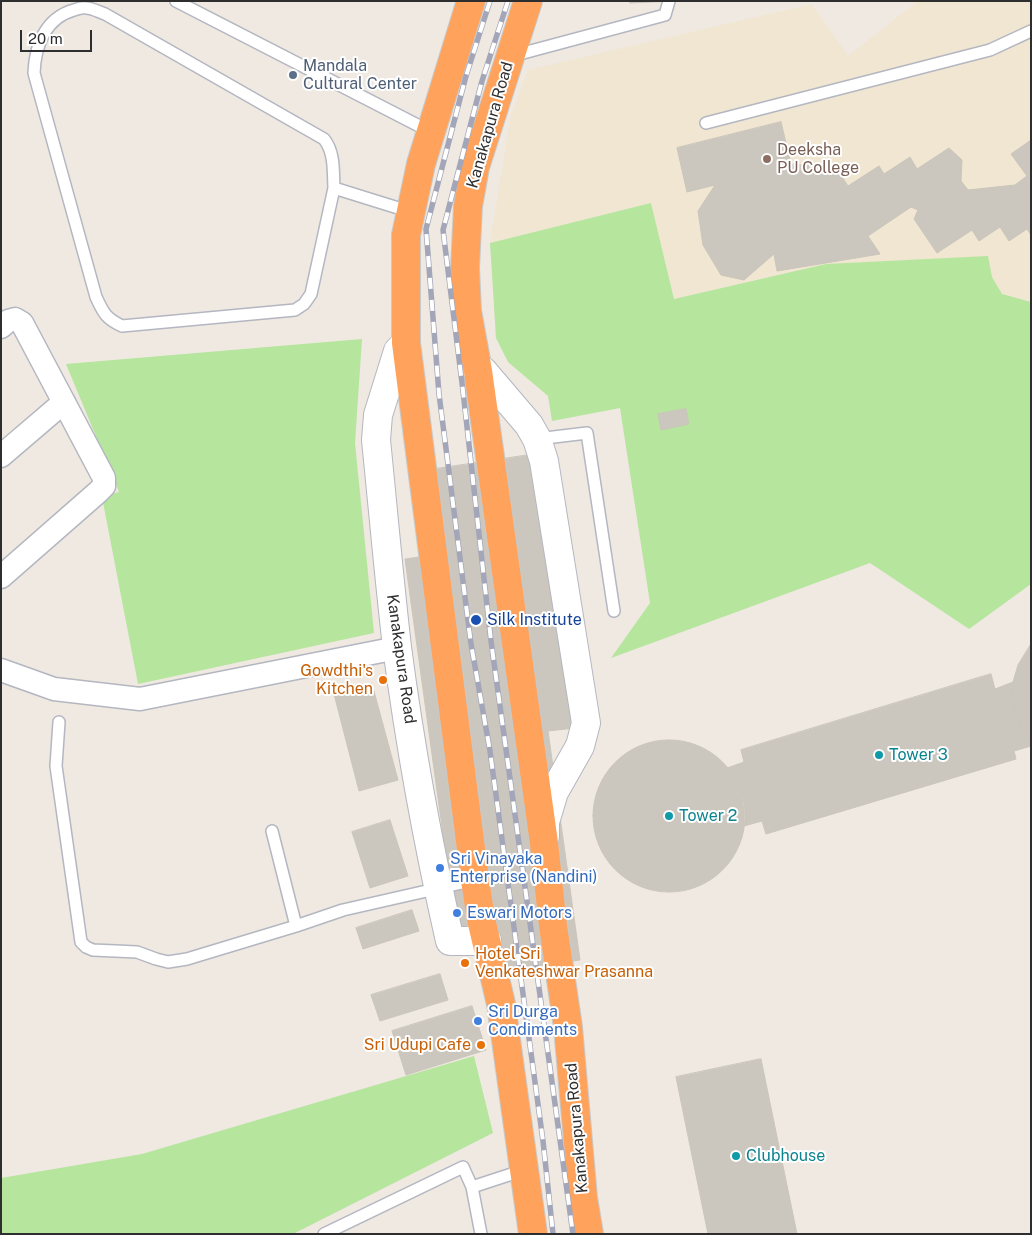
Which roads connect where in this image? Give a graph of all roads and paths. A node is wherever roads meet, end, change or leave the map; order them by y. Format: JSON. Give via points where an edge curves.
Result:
{"nodes":[{"id":1,"x":176,"y":1,"type":"edge"},
{"id":2,"x":471,"y":1,"type":"edge"},
{"id":3,"x":528,"y":1,"type":"edge"},
{"id":4,"x":669,"y":1,"type":"edge"},
{"id":5,"x":1031,"y":31,"type":"edge"},
{"id":6,"x":510,"y":56,"type":"junction"},
{"id":7,"x":706,"y":123,"type":"dead end"},
{"id":8,"x":431,"y":132,"type":"junction"},
{"id":9,"x":334,"y":188,"type":"junction"},
{"id":10,"x":411,"y":212,"type":"junction"},
{"id":11,"x":1,"y":327,"type":"edge"},
{"id":12,"x":406,"y":343,"type":"junction"},
{"id":13,"x":478,"y":371,"type":"junction"},
{"id":14,"x":64,"y":402,"type":"junction"},
{"id":15,"x":537,"y":439,"type":"junction"},
{"id":16,"x":1,"y":456,"type":"edge"},
{"id":17,"x":1,"y":577,"type":"edge"},
{"id":18,"x":614,"y":611,"type":"dead end"},
{"id":19,"x":397,"y":648,"type":"junction"},
{"id":20,"x":1,"y":670,"type":"edge"},
{"id":21,"x":60,"y":722,"type":"dead end"},
{"id":22,"x":272,"y":831,"type":"dead end"},
{"id":23,"x":544,"y":843,"type":"junction"},
{"id":24,"x":475,"y":880,"type":"junction"},
{"id":25,"x":438,"y":888,"type":"junction"},
{"id":26,"x":296,"y":926,"type":"junction"},
{"id":27,"x":487,"y":941,"type":"junction"},
{"id":28,"x":524,"y":1170,"type":"junction"},
{"id":29,"x":472,"y":1187,"type":"junction"},
{"id":30,"x":324,"y":1234,"type":"edge"},
{"id":31,"x":481,"y":1234,"type":"edge"},
{"id":32,"x":533,"y":1234,"type":"edge"},
{"id":33,"x":589,"y":1234,"type":"edge"}],
"edges":[{"from":1,"to":8,"type":"lane"},
{"from":2,"to":8,"type":"highway","name":"Kanakapura Road"},
{"from":3,"to":6,"type":"highway","name":"Kanakapura Road"},
{"from":4,"to":6,"type":"lane","via":[[665,15]]},
{"from":5,"to":7,"type":"lane","via":[[990,50]]},
{"from":6,"to":13,"type":"highway","name":"Kanakapura Road","via":[[475,167],[468,206],[465,276],[470,336]]},
{"from":8,"to":10,"type":"highway","name":"Kanakapura Road"},
{"from":9,"to":9,"type":"lane","via":[[331,148],[324,139],[104,14],[85,8],[66,12],[42,35],[35,55],[34,72],[96,296],[103,313],[122,326],[294,310],[304,304],[311,294]]},
{"from":9,"to":10,"type":"lane"},
{"from":10,"to":12,"type":"highway","name":"Kanakapura Road","via":[[406,235]]},
{"from":11,"to":14,"type":"street","via":[[16,319],[22,323]]},
{"from":12,"to":19,"type":"street","name":"Kanakapura Road","via":[[398,351],[378,415],[376,440]]},
{"from":12,"to":24,"type":"highway","name":"Kanakapura Road"},
{"from":13,"to":15,"type":"street","name":"Kanakapura Road","via":[[483,371],[529,424]]},
{"from":13,"to":23,"type":"highway","name":"Kanakapura Road"},
{"from":14,"to":16,"type":"street"},
{"from":14,"to":17,"type":"street","via":[[104,478],[104,486]]},
{"from":15,"to":18,"type":"lane","via":[[587,433]]},
{"from":15,"to":23,"type":"street","name":"Kanakapura Road","via":[[544,461],[586,723],[580,746],[554,792],[545,822]]},
{"from":19,"to":20,"type":"street","via":[[140,699],[54,689]]},
{"from":19,"to":25,"type":"street","name":"Kanakapura Road"},
{"from":21,"to":26,"type":"lane","via":[[56,766],[81,942],[86,947],[137,952],[168,962]]},
{"from":22,"to":26,"type":"lane"},
{"from":23,"to":33,"type":"highway","name":"Kanakapura Road","via":[[568,1027]]},
{"from":24,"to":25,"type":"lane"},
{"from":24,"to":27,"type":"highway","name":"Kanakapura Road"},
{"from":25,"to":26,"type":"lane","via":[[343,910]]},
{"from":25,"to":27,"type":"street","name":"Kanakapura Road","via":[[450,941]]},
{"from":27,"to":28,"type":"highway","name":"Kanakapura Road","via":[[501,1004]]},
{"from":28,"to":29,"type":"lane"},
{"from":28,"to":32,"type":"highway","name":"Kanakapura Road"},
{"from":29,"to":30,"type":"lane","via":[[463,1167]]},
{"from":29,"to":31,"type":"lane"}]}
